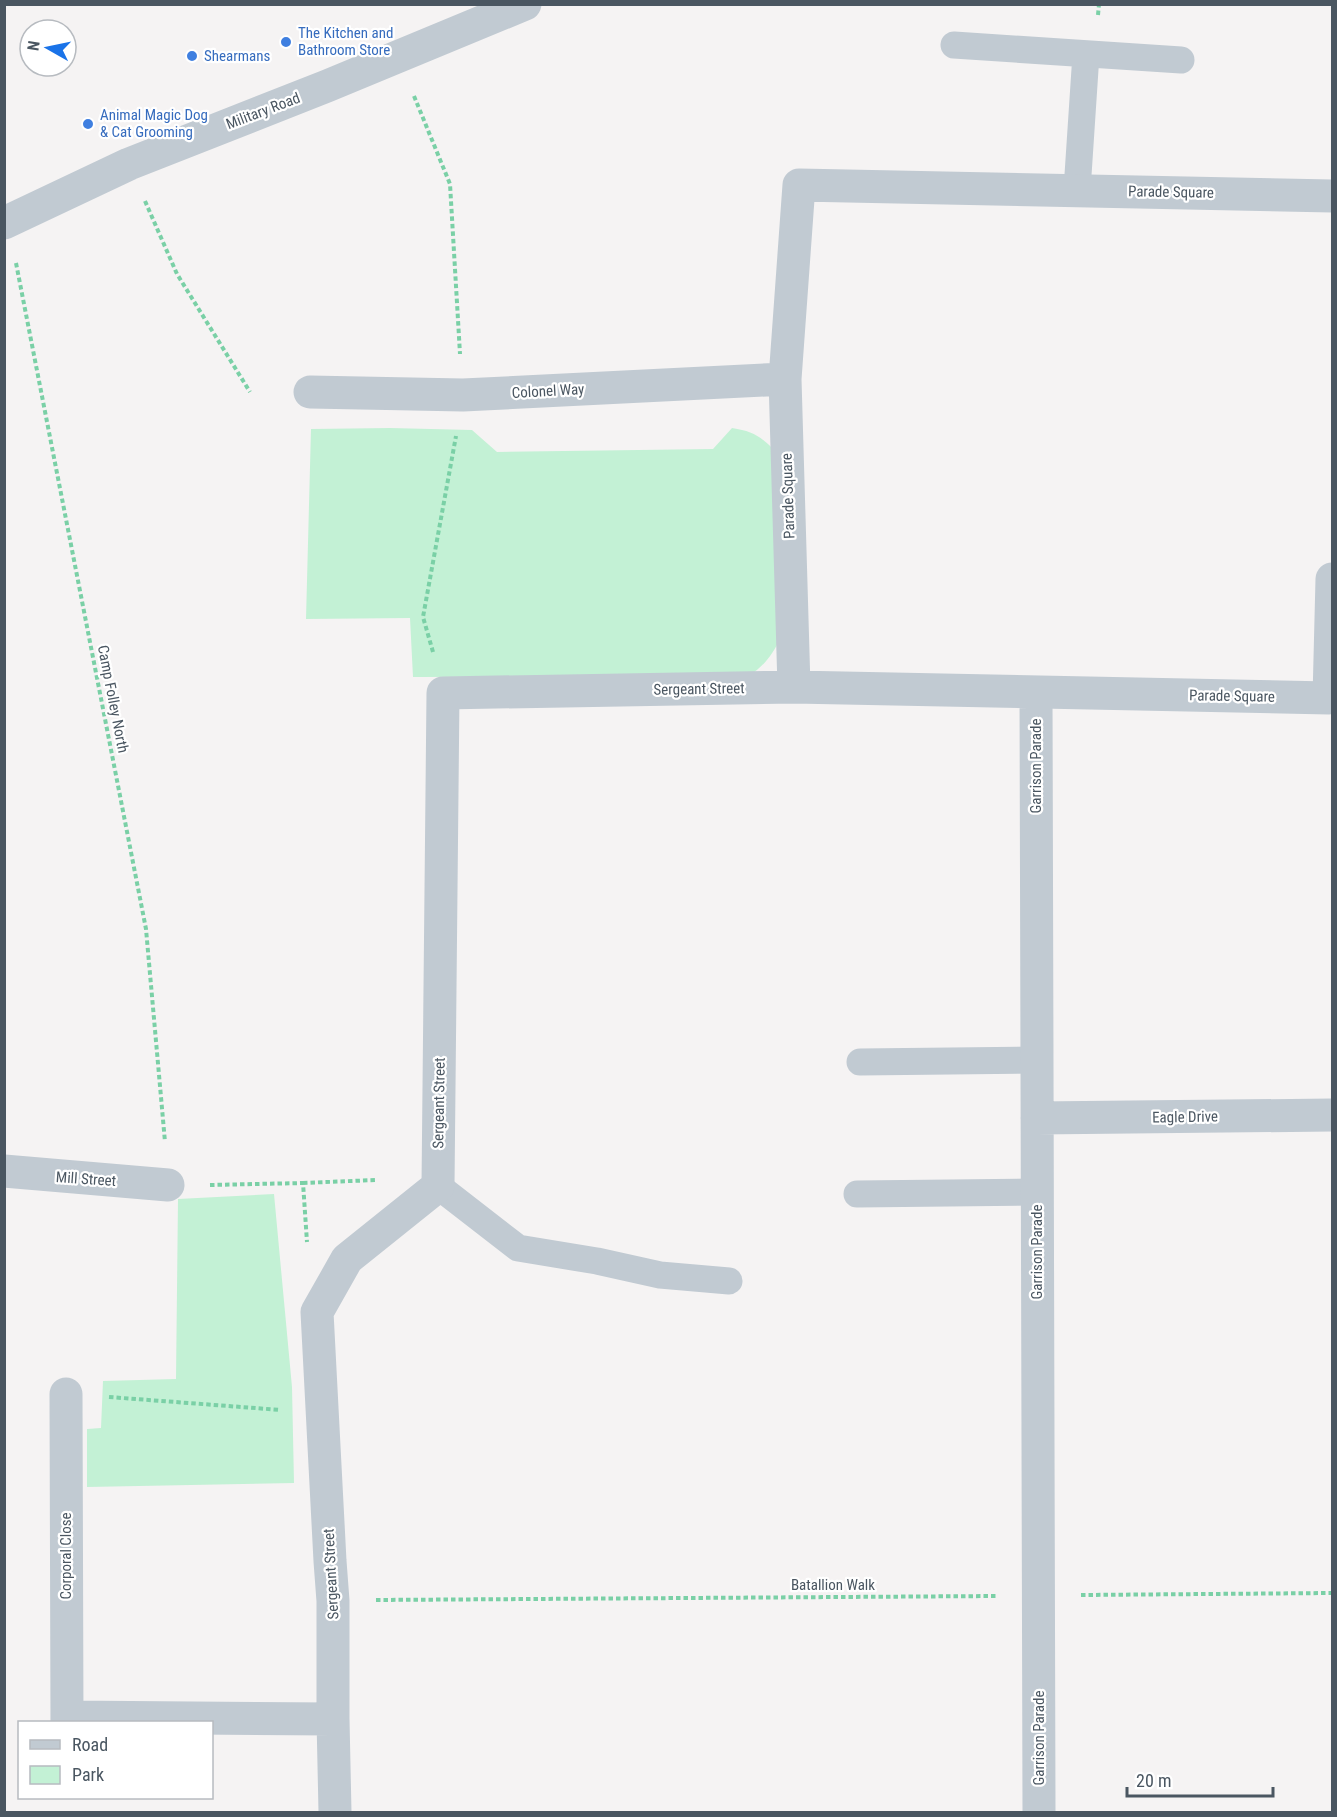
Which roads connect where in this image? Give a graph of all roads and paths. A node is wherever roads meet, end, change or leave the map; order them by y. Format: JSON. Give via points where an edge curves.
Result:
{"nodes":[{"id":1,"x":525,"y":4,"type":"edge"},
{"id":2,"x":954,"y":45,"type":"dead end"},
{"id":3,"x":1086,"y":54,"type":"junction"},
{"id":4,"x":1181,"y":60,"type":"dead end"},
{"id":5,"x":129,"y":164,"type":"junction"},
{"id":6,"x":1077,"y":190,"type":"junction"},
{"id":7,"x":1332,"y":196,"type":"edge"},
{"id":8,"x":6,"y":222,"type":"edge"},
{"id":9,"x":785,"y":379,"type":"junction"},
{"id":10,"x":250,"y":392,"type":"dead end"},
{"id":11,"x":310,"y":392,"type":"dead end"},
{"id":12,"x":1332,"y":579,"type":"edge"},
{"id":13,"x":794,"y":687,"type":"junction"},
{"id":14,"x":1036,"y":692,"type":"junction"},
{"id":15,"x":1036,"y":1060,"type":"junction"},
{"id":16,"x":860,"y":1062,"type":"dead end"},
{"id":17,"x":1332,"y":1115,"type":"edge"},
{"id":18,"x":1037,"y":1118,"type":"junction"},
{"id":19,"x":4,"y":1171,"type":"edge"},
{"id":20,"x":438,"y":1182,"type":"junction"},
{"id":21,"x":303,"y":1183,"type":"junction"},
{"id":22,"x":168,"y":1185,"type":"junction"},
{"id":23,"x":1037,"y":1192,"type":"junction"},
{"id":24,"x":857,"y":1194,"type":"dead end"},
{"id":25,"x":347,"y":1259,"type":"junction"},
{"id":26,"x":729,"y":1281,"type":"dead end"},
{"id":27,"x":66,"y":1394,"type":"joint"},
{"id":28,"x":323,"y":1413,"type":"junction"},
{"id":29,"x":1332,"y":1593,"type":"edge"},
{"id":30,"x":1039,"y":1595,"type":"junction"},
{"id":31,"x":333,"y":1600,"type":"junction"},
{"id":32,"x":333,"y":1719,"type":"junction"},
{"id":33,"x":67,"y":1720,"type":"edge"},
{"id":34,"x":335,"y":1812,"type":"edge"},
{"id":35,"x":1039,"y":1812,"type":"edge"}],
"edges":[{"from":1,"to":5,"type":"street","name":"Military Road"},
{"from":2,"to":3,"type":"lane"},
{"from":3,"to":4,"type":"lane"},
{"from":3,"to":6,"type":"lane"},
{"from":5,"to":8,"type":"street","name":"Military Road"},
{"from":5,"to":10,"type":"path","via":[[177,274]]},
{"from":6,"to":7,"type":"street","name":"Parade Square"},
{"from":6,"to":9,"type":"street","name":"Parade Square","via":[[799,184]]},
{"from":8,"to":22,"type":"path","name":"Camp Folley North","via":[[146,929]]},
{"from":9,"to":11,"type":"street","name":"Colonel Way","via":[[463,395]]},
{"from":9,"to":13,"type":"street","name":"Parade Square"},
{"from":12,"to":14,"type":"street","name":"Parade Square","via":[[1329,698]]},
{"from":13,"to":14,"type":"street","name":"Parade Square"},
{"from":13,"to":20,"type":"street","name":"Sergeant Street","via":[[443,693]]},
{"from":14,"to":15,"type":"street","name":"Garrison Parade"},
{"from":15,"to":16,"type":"lane"},
{"from":15,"to":18,"type":"street","name":"Garrison Parade"},
{"from":17,"to":18,"type":"street","name":"Eagle Drive"},
{"from":18,"to":23,"type":"street","name":"Garrison Parade"},
{"from":19,"to":22,"type":"street","name":"Mill Street"},
{"from":20,"to":21,"type":"path"},
{"from":20,"to":25,"type":"street","name":"Sergeant Street"},
{"from":20,"to":26,"type":"lane","via":[[518,1248],[660,1275]]},
{"from":21,"to":22,"type":"path"},
{"from":21,"to":25,"type":"path","via":[[307,1257]]},
{"from":23,"to":24,"type":"lane"},
{"from":23,"to":30,"type":"street","name":"Garrison Parade"},
{"from":25,"to":28,"type":"street","name":"Sergeant Street","via":[[317,1312]]},
{"from":27,"to":28,"type":"path"},
{"from":27,"to":33,"type":"street","name":"Corporal Close"},
{"from":28,"to":31,"type":"street","name":"Sergeant Street"},
{"from":29,"to":30,"type":"path","name":"Batallion Walk"},
{"from":30,"to":31,"type":"path","name":"Batallion Walk"},
{"from":30,"to":35,"type":"street","name":"Garrison Parade"},
{"from":31,"to":32,"type":"street","name":"Sergeant Street"},
{"from":32,"to":33,"type":"street","name":"Corporal Close"},
{"from":32,"to":34,"type":"street","name":"Sergeant Street"}]}
